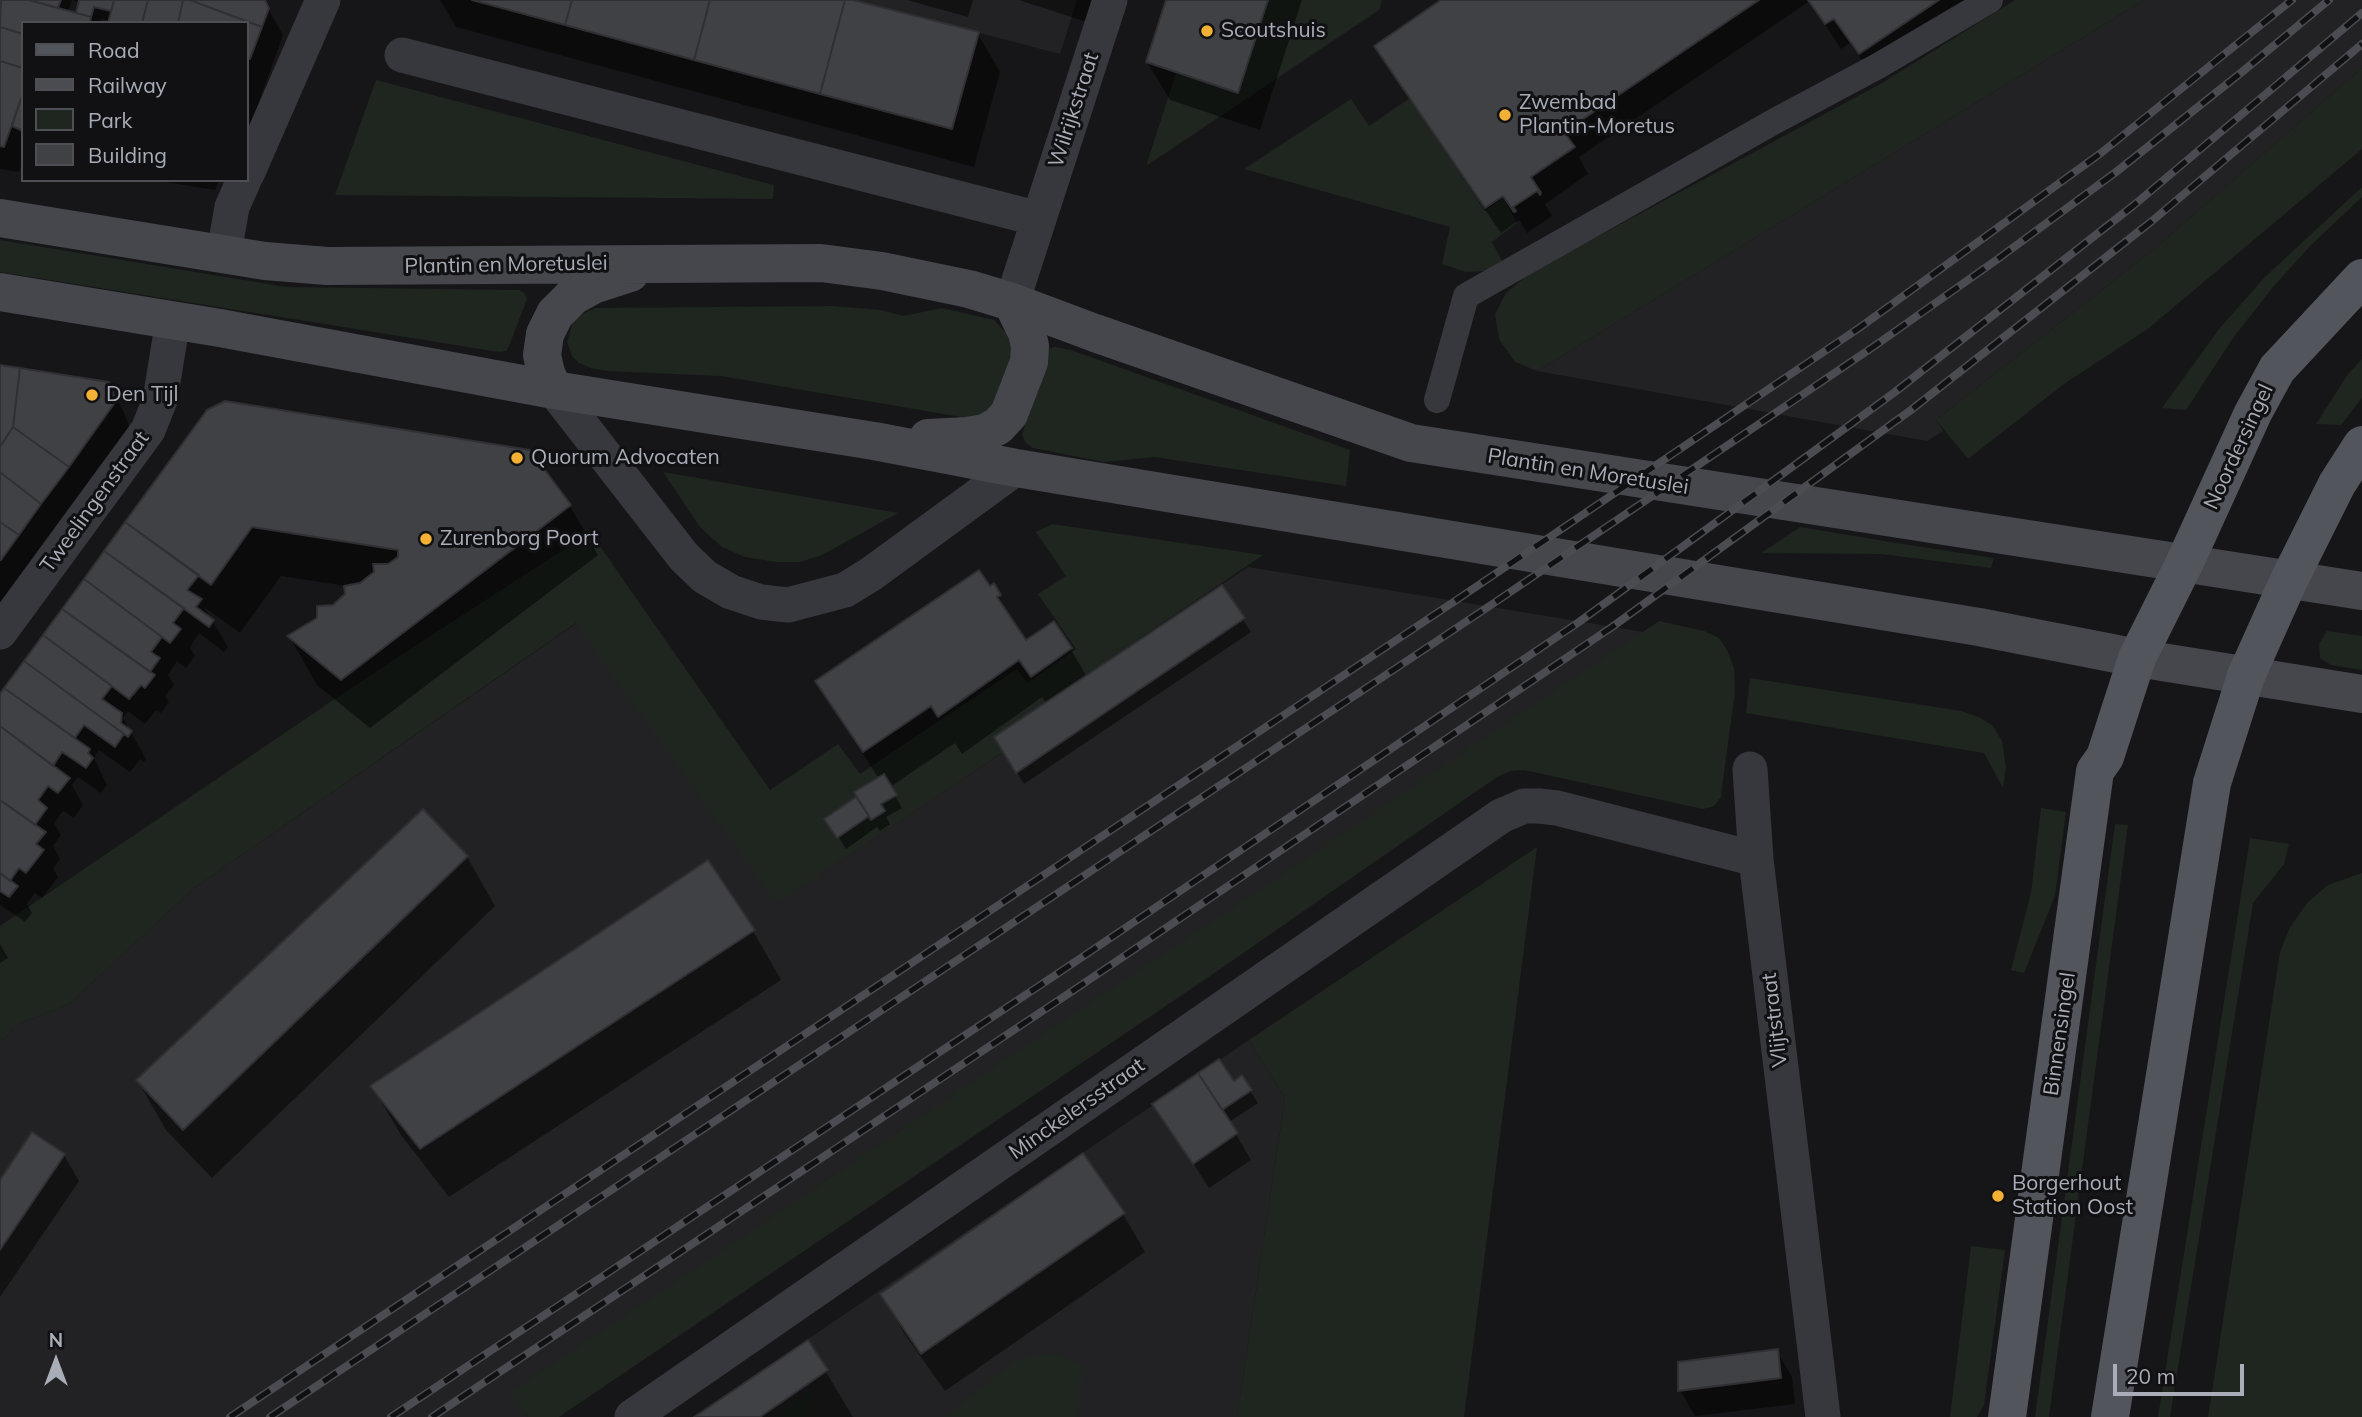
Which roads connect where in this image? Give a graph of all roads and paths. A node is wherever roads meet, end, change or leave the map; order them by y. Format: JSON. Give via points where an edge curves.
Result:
{"nodes":[{"id":1,"x":323,"y":0,"type":"edge"},
{"id":2,"x":1110,"y":0,"type":"edge"},
{"id":3,"x":1990,"y":0,"type":"edge"},
{"id":4,"x":402,"y":55,"type":"dead end"},
{"id":5,"x":248,"y":172,"type":"edge"},
{"id":6,"x":243,"y":182,"type":"edge"},
{"id":7,"x":0,"y":218,"type":"edge"},
{"id":8,"x":1039,"y":219,"type":"junction"},
{"id":9,"x":224,"y":253,"type":"junction"},
{"id":10,"x":659,"y":263,"type":"junction"},
{"id":11,"x":2362,"y":278,"type":"edge"},
{"id":12,"x":0,"y":292,"type":"edge"},
{"id":13,"x":1012,"y":302,"type":"junction"},
{"id":14,"x":173,"y":320,"type":"junction"},
{"id":15,"x":554,"y":390,"type":"junction"},
{"id":16,"x":1437,"y":400,"type":"dead end"},
{"id":17,"x":874,"y":440,"type":"junction"},
{"id":18,"x":2362,"y":445,"type":"edge"},
{"id":19,"x":1016,"y":468,"type":"junction"},
{"id":20,"x":2185,"y":562,"type":"junction"},
{"id":21,"x":2289,"y":580,"type":"junction"},
{"id":22,"x":2362,"y":591,"type":"edge"},
{"id":23,"x":0,"y":632,"type":"edge"},
{"id":24,"x":2137,"y":658,"type":"junction"},
{"id":25,"x":2246,"y":676,"type":"junction"},
{"id":26,"x":2362,"y":694,"type":"edge"},
{"id":27,"x":1750,"y":769,"type":"dead end"},
{"id":28,"x":1756,"y":859,"type":"junction"},
{"id":29,"x":632,"y":1417,"type":"edge"},
{"id":30,"x":1823,"y":1417,"type":"edge"},
{"id":31,"x":2007,"y":1417,"type":"edge"},
{"id":32,"x":2110,"y":1417,"type":"edge"}],
"edges":[{"from":1,"to":5,"type":"street"},
{"from":2,"to":8,"type":"street","name":"Wilrijkstraat"},
{"from":3,"to":16,"type":"street","via":[[1466,296]]},
{"from":4,"to":8,"type":"street"},
{"from":6,"to":9,"type":"street","via":[[232,207]]},
{"from":7,"to":9,"type":"main road","name":"Plantin en Moretuslei"},
{"from":8,"to":13,"type":"street"},
{"from":9,"to":10,"type":"main road","name":"Plantin en Moretuslei","via":[[265,261],[363,267]]},
{"from":10,"to":13,"type":"main road","name":"Plantin en Moretuslei","via":[[821,263],[882,271]]},
{"from":10,"to":15,"type":"main road","via":[[593,285],[555,314],[542,355]]},
{"from":11,"to":20,"type":"main road","name":"Noordersingel","via":[[2277,369],[2252,413]]},
{"from":12,"to":14,"type":"main road"},
{"from":13,"to":17,"type":"main road","via":[[1027,333],[1029,362],[1009,414],[998,426],[968,436]]},
{"from":13,"to":20,"type":"main road","name":"Plantin en Moretuslei","via":[[1411,443]]},
{"from":14,"to":15,"type":"main road"},
{"from":14,"to":23,"type":"street","name":"Tweelingenstraat","via":[[159,400],[148,430]]},
{"from":15,"to":17,"type":"main road"},
{"from":15,"to":19,"type":"street","via":[[684,557],[705,577],[761,602],[788,604],[845,590]]},
{"from":17,"to":19,"type":"main road"},
{"from":18,"to":21,"type":"main road"},
{"from":19,"to":24,"type":"main road","via":[[1979,627]]},
{"from":20,"to":21,"type":"main road","name":"Plantin en Moretuslei"},
{"from":20,"to":24,"type":"main road","name":"Noordersingel"},
{"from":21,"to":22,"type":"main road","name":"Plantin en Moretuslei"},
{"from":21,"to":25,"type":"main road"},
{"from":24,"to":25,"type":"main road"},
{"from":24,"to":31,"type":"main road","name":"Binnensingel","via":[[2105,757],[2095,771]]},
{"from":25,"to":26,"type":"main road"},
{"from":25,"to":32,"type":"main road","via":[[2212,783]]},
{"from":27,"to":28,"type":"street","name":"Vlijtstraat"},
{"from":28,"to":29,"type":"street","name":"Minckelersstraat","via":[[1557,808],[1524,806],[1501,816]]},
{"from":28,"to":30,"type":"street","name":"Vlijtstraat"}]}
